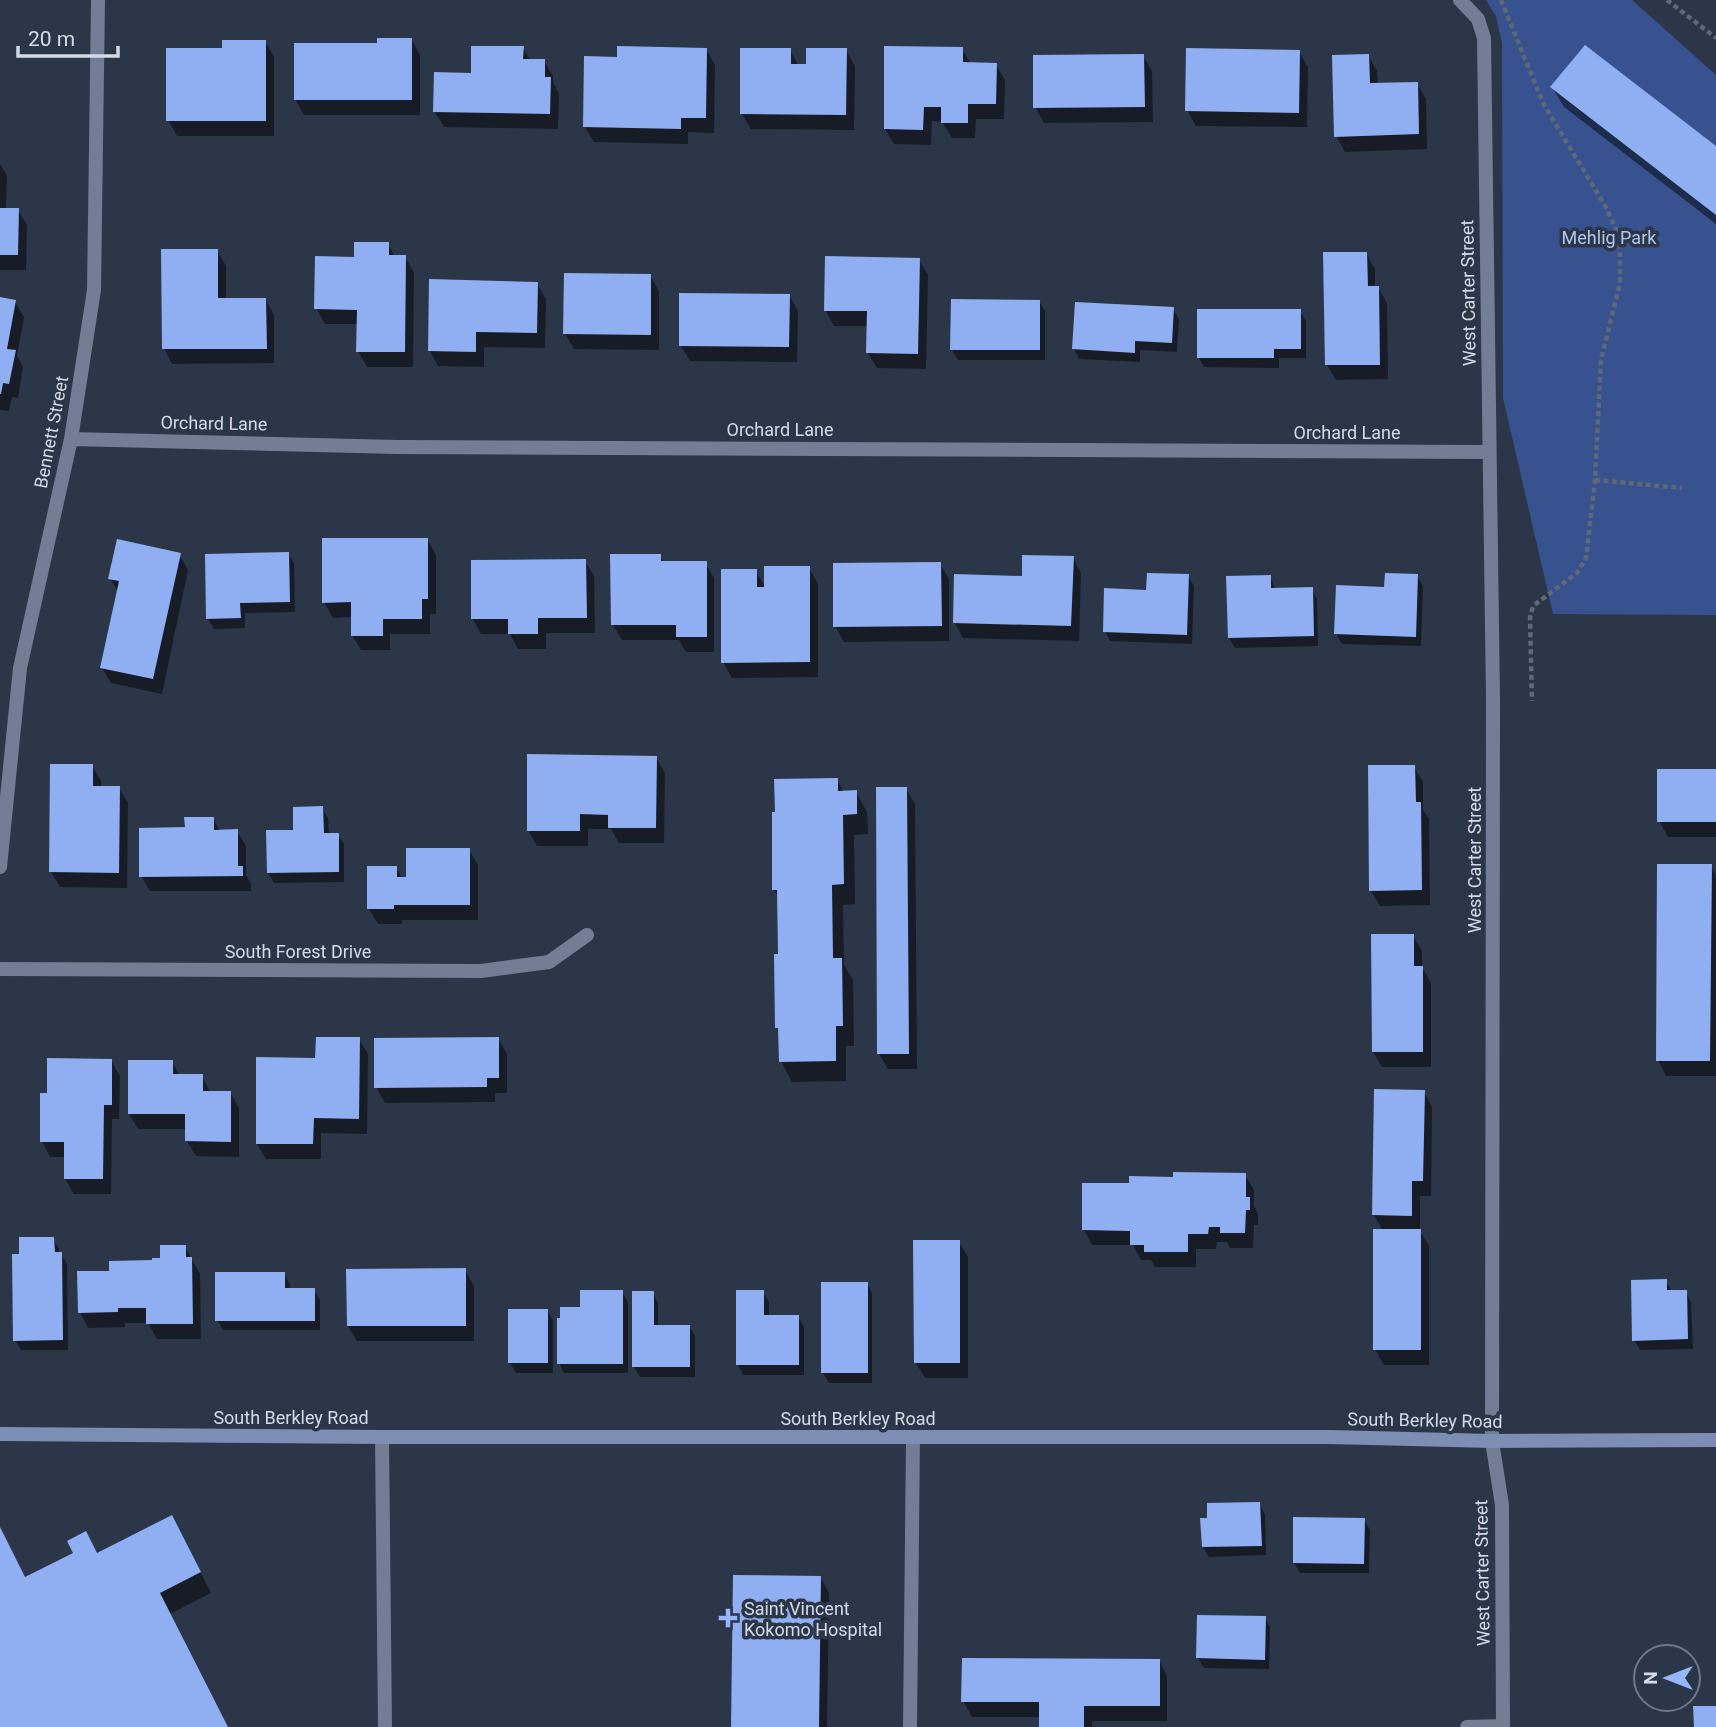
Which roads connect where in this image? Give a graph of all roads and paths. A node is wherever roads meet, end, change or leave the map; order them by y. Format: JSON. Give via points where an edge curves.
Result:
{"nodes":[{"id":1,"x":98,"y":0,"type":"edge"},
{"id":2,"x":1460,"y":0,"type":"edge"},
{"id":3,"x":1502,"y":0,"type":"edge"},
{"id":4,"x":1667,"y":0,"type":"edge"},
{"id":5,"x":1716,"y":38,"type":"edge"},
{"id":6,"x":71,"y":439,"type":"junction"},
{"id":7,"x":1489,"y":452,"type":"junction"},
{"id":8,"x":1595,"y":480,"type":"junction"},
{"id":9,"x":1682,"y":488,"type":"dead end"},
{"id":10,"x":1532,"y":701,"type":"dead end"},
{"id":11,"x":0,"y":867,"type":"edge"},
{"id":12,"x":587,"y":935,"type":"dead end"},
{"id":13,"x":0,"y":969,"type":"edge"},
{"id":14,"x":0,"y":1434,"type":"edge"},
{"id":15,"x":382,"y":1437,"type":"junction"},
{"id":16,"x":914,"y":1437,"type":"junction"},
{"id":17,"x":1716,"y":1440,"type":"edge"},
{"id":18,"x":1492,"y":1441,"type":"junction"},
{"id":19,"x":384,"y":1727,"type":"edge"},
{"id":20,"x":910,"y":1727,"type":"edge"},
{"id":21,"x":1467,"y":1727,"type":"edge"},
{"id":22,"x":1503,"y":1727,"type":"edge"}],
"edges":[{"from":1,"to":6,"type":"street","name":"Bennett Street","via":[[94,290]]},
{"from":2,"to":7,"type":"street","name":"West Carter Street","via":[[1478,19],[1484,37]]},
{"from":3,"to":8,"type":"path","via":[[1543,103],[1618,235],[1620,283],[1601,359]]},
{"from":4,"to":5,"type":"path"},
{"from":6,"to":7,"type":"street","name":"Orchard Lane","via":[[397,447]]},
{"from":6,"to":11,"type":"street","name":"Bennett Street","via":[[20,668]]},
{"from":7,"to":18,"type":"street","name":"West Carter Street"},
{"from":8,"to":9,"type":"path"},
{"from":8,"to":10,"type":"path","via":[[1586,558],[1577,573],[1533,606]]},
{"from":12,"to":13,"type":"street","name":"South Forest Drive","via":[[549,962],[481,971]]},
{"from":14,"to":15,"type":"street","name":"South Berkley Road"},
{"from":15,"to":16,"type":"street","name":"South Berkley Road"},
{"from":15,"to":19,"type":"street"},
{"from":16,"to":18,"type":"street","name":"South Berkley Road"},
{"from":16,"to":20,"type":"street"},
{"from":17,"to":18,"type":"street","name":"South Berkley Road"},
{"from":18,"to":22,"type":"street","name":"West Carter Street","via":[[1502,1505]]},
{"from":21,"to":22,"type":"street"}]}
